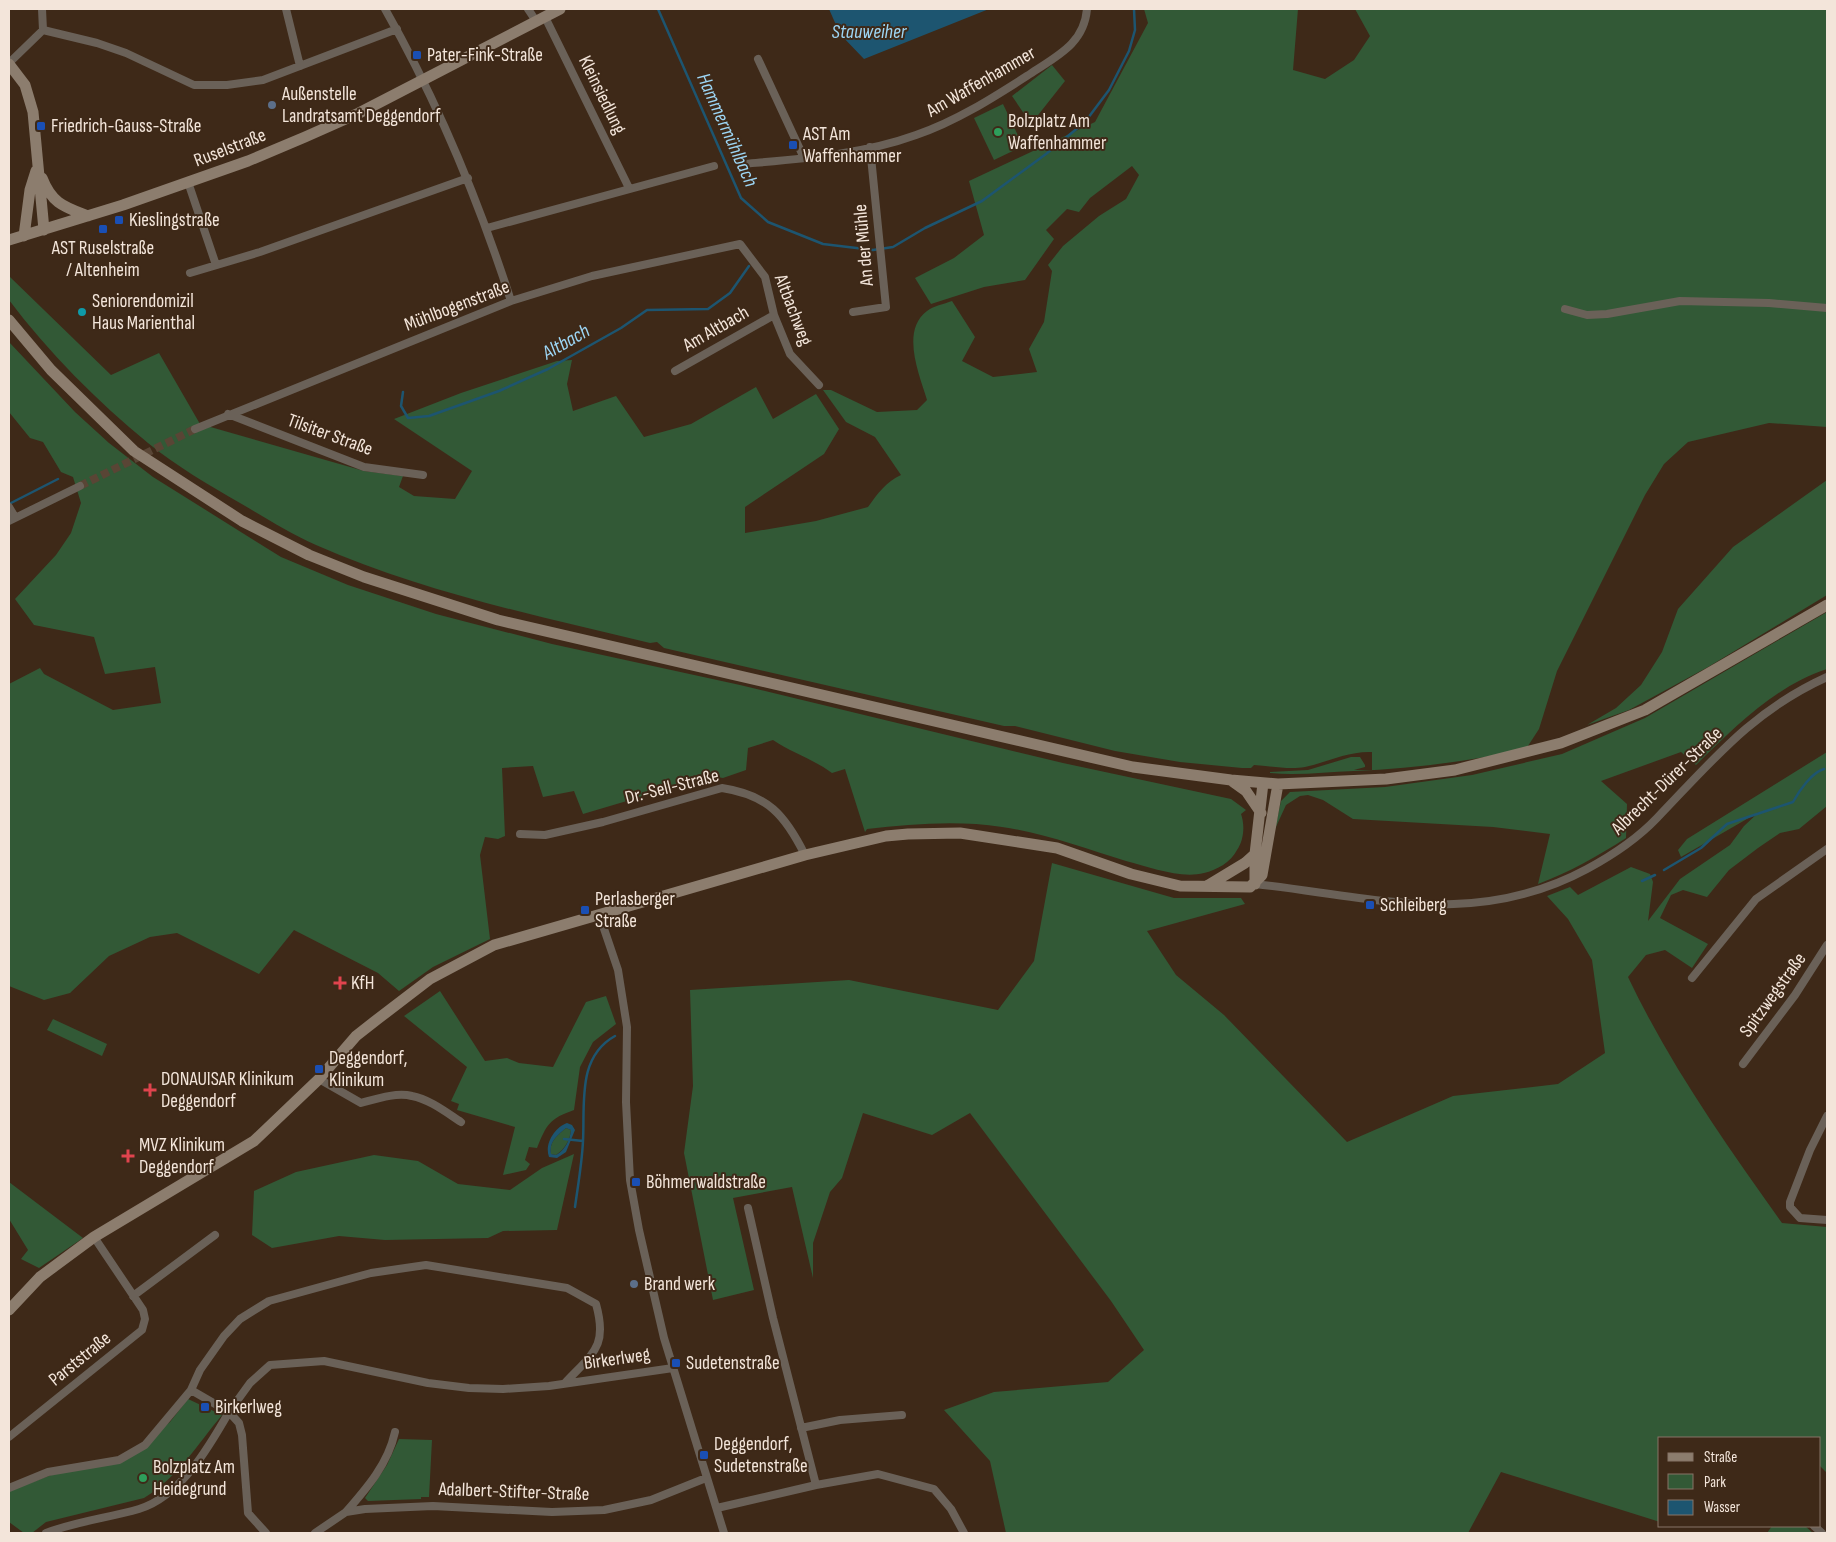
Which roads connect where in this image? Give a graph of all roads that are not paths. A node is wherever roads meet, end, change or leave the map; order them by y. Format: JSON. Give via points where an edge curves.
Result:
{"nodes":[{"id":1,"x":42,"y":9,"type":"edge"},
{"id":2,"x":286,"y":9,"type":"edge"},
{"id":3,"x":385,"y":9,"type":"edge"},
{"id":4,"x":528,"y":9,"type":"edge"},
{"id":5,"x":560,"y":9,"type":"edge"},
{"id":6,"x":1087,"y":9,"type":"edge"},
{"id":7,"x":540,"y":19,"type":"junction"},
{"id":8,"x":397,"y":29,"type":"junction"},
{"id":9,"x":43,"y":30,"type":"junction"},
{"id":10,"x":758,"y":59,"type":"dead end"},
{"id":11,"x":9,"y":64,"type":"edge"},
{"id":12,"x":300,"y":66,"type":"junction"},
{"id":13,"x":423,"y":79,"type":"junction"},
{"id":14,"x":870,"y":147,"type":"junction"},
{"id":15,"x":804,"y":158,"type":"junction"},
{"id":16,"x":743,"y":164,"type":"dead end"},
{"id":17,"x":714,"y":166,"type":"dead end"},
{"id":18,"x":38,"y":167,"type":"junction"},
{"id":19,"x":468,"y":178,"type":"junction"},
{"id":20,"x":188,"y":182,"type":"junction"},
{"id":21,"x":628,"y":188,"type":"junction"},
{"id":22,"x":88,"y":216,"type":"junction"},
{"id":23,"x":487,"y":228,"type":"junction"},
{"id":24,"x":44,"y":230,"type":"junction"},
{"id":25,"x":24,"y":236,"type":"junction"},
{"id":26,"x":9,"y":240,"type":"edge"},
{"id":27,"x":740,"y":244,"type":"joint"},
{"id":28,"x":216,"y":265,"type":"junction"},
{"id":29,"x":190,"y":273,"type":"dead end"},
{"id":30,"x":511,"y":301,"type":"junction"},
{"id":31,"x":1827,"y":308,"type":"edge"},
{"id":32,"x":1565,"y":309,"type":"dead end"},
{"id":33,"x":853,"y":312,"type":"dead end"},
{"id":34,"x":774,"y":315,"type":"junction"},
{"id":35,"x":9,"y":320,"type":"edge"},
{"id":36,"x":675,"y":371,"type":"dead end"},
{"id":37,"x":819,"y":385,"type":"dead end"},
{"id":38,"x":228,"y":414,"type":"junction"},
{"id":39,"x":195,"y":429,"type":"tunnel mouth"},
{"id":40,"x":422,"y":475,"type":"dead end"},
{"id":41,"x":80,"y":486,"type":"tunnel mouth"},
{"id":42,"x":9,"y":507,"type":"edge"},
{"id":43,"x":12,"y":519,"type":"edge"},
{"id":44,"x":1827,"y":605,"type":"edge"},
{"id":45,"x":1827,"y":677,"type":"edge"},
{"id":46,"x":1231,"y":780,"type":"junction"},
{"id":47,"x":1263,"y":784,"type":"junction"},
{"id":48,"x":1278,"y":784,"type":"junction"},
{"id":49,"x":1261,"y":813,"type":"junction"},
{"id":50,"x":520,"y":834,"type":"dead end"},
{"id":51,"x":1827,"y":849,"type":"edge"},
{"id":52,"x":1255,"y":854,"type":"junction"},
{"id":53,"x":805,"y":855,"type":"junction"},
{"id":54,"x":1255,"y":884,"type":"junction"},
{"id":55,"x":1207,"y":887,"type":"junction"},
{"id":56,"x":599,"y":914,"type":"junction"},
{"id":57,"x":1827,"y":945,"type":"edge"},
{"id":58,"x":1692,"y":978,"type":"dead end"},
{"id":59,"x":1743,"y":1064,"type":"dead end"},
{"id":60,"x":319,"y":1078,"type":"junction"},
{"id":61,"x":1827,"y":1116,"type":"edge"},
{"id":62,"x":461,"y":1122,"type":"dead end"},
{"id":63,"x":748,"y":1208,"type":"dead end"},
{"id":64,"x":1827,"y":1220,"type":"edge"},
{"id":65,"x":215,"y":1235,"type":"dead end"},
{"id":66,"x":94,"y":1237,"type":"junction"},
{"id":67,"x":133,"y":1296,"type":"junction"},
{"id":68,"x":9,"y":1310,"type":"edge"},
{"id":69,"x":673,"y":1368,"type":"junction"},
{"id":70,"x":565,"y":1382,"type":"junction"},
{"id":71,"x":191,"y":1390,"type":"junction"},
{"id":72,"x":230,"y":1412,"type":"junction"},
{"id":73,"x":902,"y":1415,"type":"dead end"},
{"id":74,"x":801,"y":1428,"type":"junction"},
{"id":75,"x":394,"y":1432,"type":"dead end"},
{"id":76,"x":9,"y":1437,"type":"edge"},
{"id":77,"x":706,"y":1478,"type":"junction"},
{"id":78,"x":816,"y":1485,"type":"junction"},
{"id":79,"x":9,"y":1488,"type":"edge"},
{"id":80,"x":717,"y":1508,"type":"junction"},
{"id":81,"x":346,"y":1512,"type":"junction"},
{"id":82,"x":46,"y":1533,"type":"edge"},
{"id":83,"x":266,"y":1533,"type":"edge"},
{"id":84,"x":315,"y":1533,"type":"edge"},
{"id":85,"x":724,"y":1533,"type":"edge"},
{"id":86,"x":964,"y":1533,"type":"edge"}],
"edges":[{"from":1,"to":9,"type":"street"},
{"from":2,"to":12,"type":"street"},
{"from":3,"to":8,"type":"street"},
{"from":4,"to":7,"type":"street","name":"Kleinsiedlung"},
{"from":5,"to":7,"type":"main road","name":"Ruselstraße"},
{"from":6,"to":14,"type":"street","name":"Am Waffenhammer","via":[[1086,25],[1066,51],[988,101],[916,136]]},
{"from":7,"to":13,"type":"main road","name":"Ruselstraße"},
{"from":7,"to":21,"type":"street","name":"Kleinsiedlung"},
{"from":8,"to":12,"type":"street"},
{"from":8,"to":13,"type":"street"},
{"from":9,"to":11,"type":"street"},
{"from":9,"to":12,"type":"street","via":[[126,53],[194,85],[263,80]]},
{"from":10,"to":15,"type":"street"},
{"from":11,"to":18,"type":"main road","via":[[25,85],[33,112]]},
{"from":13,"to":19,"type":"street"},
{"from":13,"to":20,"type":"main road","name":"Ruselstraße","via":[[305,137]]},
{"from":14,"to":15,"type":"street","name":"Am Waffenhammer"},
{"from":14,"to":33,"type":"street","name":"An der Mühle","via":[[886,307]]},
{"from":15,"to":16,"type":"street","name":"Am Waffenhammer"},
{"from":17,"to":21,"type":"street"},
{"from":18,"to":22,"type":"main road","via":[[46,190],[56,203]]},
{"from":18,"to":24,"type":"main road"},
{"from":18,"to":25,"type":"main road","via":[[30,190]]},
{"from":19,"to":23,"type":"street"},
{"from":19,"to":28,"type":"street","via":[[268,250]]},
{"from":20,"to":22,"type":"main road","name":"Ruselstraße"},
{"from":20,"to":28,"type":"street"},
{"from":21,"to":23,"type":"street"},
{"from":22,"to":24,"type":"main road","name":"Ruselstraße"},
{"from":23,"to":30,"type":"street"},
{"from":24,"to":25,"type":"main road","name":"Ruselstraße"},
{"from":25,"to":26,"type":"main road","name":"Ruselstraße"},
{"from":27,"to":30,"type":"street","name":"Mühlbogenstraße","via":[[592,276]]},
{"from":27,"to":34,"type":"street","name":"Altbachweg","via":[[765,277]]},
{"from":28,"to":29,"type":"street"},
{"from":30,"to":38,"type":"street","name":"Mühlbogenstraße"},
{"from":31,"to":32,"type":"street","via":[[1680,300],[1607,314],[1587,315]]},
{"from":34,"to":36,"type":"street","name":"Am Altbach"},
{"from":34,"to":37,"type":"street","name":"Altbachweg","via":[[790,354]]},
{"from":35,"to":46,"type":"main road","via":[[52,370],[134,451],[242,521],[309,555],[364,577],[498,620],[1023,744],[1133,767]]},
{"from":38,"to":39,"type":"street","name":"Mühlbogenstraße"},
{"from":38,"to":40,"type":"street","name":"Tilsiter Straße","via":[[364,467]]},
{"from":41,"to":43,"type":"street"},
{"from":42,"to":43,"type":"street"},
{"from":44,"to":48,"type":"main road","via":[[1645,710],[1561,743],[1455,770],[1386,779]]},
{"from":45,"to":54,"type":"street","name":"Albrecht-Dürer-Straße","via":[[1761,715],[1628,844],[1564,882],[1495,902],[1455,905],[1410,903]]},
{"from":46,"to":47,"type":"main road"},
{"from":46,"to":49,"type":"main road","via":[[1246,791]]},
{"from":47,"to":48,"type":"main road"},
{"from":47,"to":49,"type":"main road"},
{"from":48,"to":54,"type":"main road","via":[[1262,875]]},
{"from":49,"to":52,"type":"main road"},
{"from":50,"to":53,"type":"street","name":"Dr.-Sell-Straße","via":[[545,835],[603,822],[722,788],[739,790],[774,807]]},
{"from":51,"to":58,"type":"street","via":[[1756,899]]},
{"from":52,"to":54,"type":"main road"},
{"from":52,"to":55,"type":"main road"},
{"from":53,"to":55,"type":"main road","via":[[886,836],[960,833],[1057,848],[1141,876],[1180,886]]},
{"from":53,"to":56,"type":"main road"},
{"from":54,"to":55,"type":"main road","via":[[1244,888]]},
{"from":56,"to":60,"type":"main road","via":[[494,945],[430,979],[356,1036]]},
{"from":56,"to":69,"type":"street","via":[[618,970],[627,1026],[630,1180],[648,1274]]},
{"from":57,"to":59,"type":"street","name":"Spitzwegstraße","via":[[1795,995]]},
{"from":60,"to":62,"type":"street","via":[[361,1103],[386,1096],[412,1096]]},
{"from":60,"to":66,"type":"main road","via":[[254,1142]]},
{"from":61,"to":64,"type":"street","via":[[1790,1202],[1790,1207],[1800,1218]]},
{"from":63,"to":74,"type":"street"},
{"from":65,"to":67,"type":"street"},
{"from":66,"to":67,"type":"street","name":"Parststraße"},
{"from":66,"to":68,"type":"main road","via":[[40,1277]]},
{"from":67,"to":76,"type":"street","name":"Parststraße","via":[[143,1310],[142,1330]]},
{"from":69,"to":70,"type":"street","name":"Birkerlweg"},
{"from":69,"to":77,"type":"street"},
{"from":70,"to":71,"type":"street","name":"Birkerlweg","via":[[601,1341],[602,1325],[596,1304],[566,1288],[426,1265],[371,1273],[254,1308],[224,1336],[200,1370]]},
{"from":70,"to":72,"type":"street","name":"Birkerlweg","via":[[540,1387],[469,1388],[414,1381],[324,1361],[270,1364],[250,1383]]},
{"from":71,"to":72,"type":"street"},
{"from":71,"to":79,"type":"street","name":"Birkerlweg","via":[[153,1438],[131,1454],[119,1460],[48,1472]]},
{"from":72,"to":82,"type":"street","name":"Birkerlweg","via":[[178,1484],[155,1501],[141,1508]]},
{"from":72,"to":83,"type":"street","via":[[240,1423],[248,1513]]},
{"from":73,"to":74,"type":"street","via":[[840,1420]]},
{"from":74,"to":78,"type":"street"},
{"from":75,"to":81,"type":"street","name":"Adalbert-Stifter-Straße","via":[[374,1479]]},
{"from":77,"to":80,"type":"street"},
{"from":77,"to":81,"type":"street","name":"Adalbert-Stifter-Straße","via":[[651,1500],[604,1510],[552,1512],[433,1506],[365,1508]]},
{"from":78,"to":80,"type":"street"},
{"from":78,"to":86,"type":"street","via":[[878,1474],[934,1490],[952,1508]]},
{"from":80,"to":85,"type":"street"},
{"from":81,"to":84,"type":"street","name":"Adalbert-Stifter-Straße"}]}
